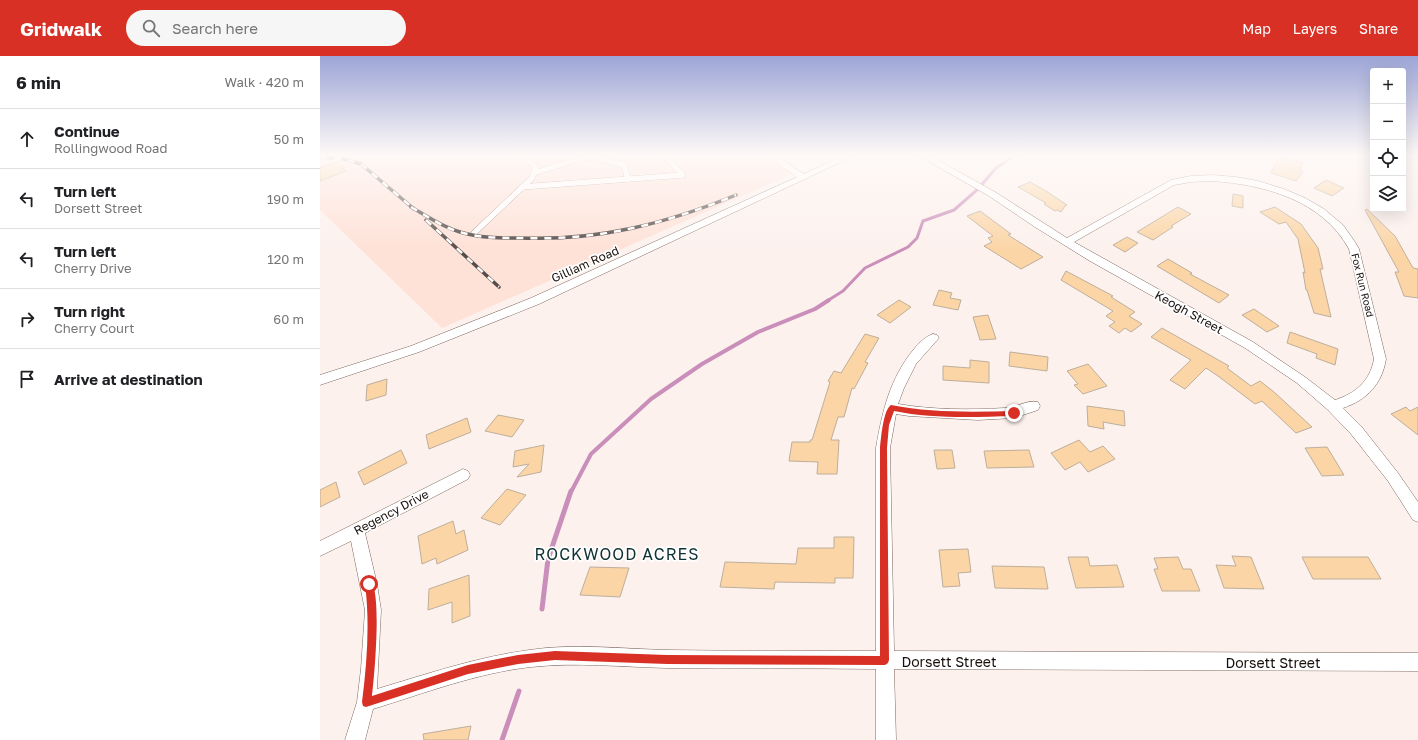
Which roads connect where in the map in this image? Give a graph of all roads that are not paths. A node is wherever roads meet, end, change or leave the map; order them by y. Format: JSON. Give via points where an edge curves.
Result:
{"nodes":[{"id":1,"x":536,"y":186,"type":"edge"},
{"id":2,"x":784,"y":186,"type":"edge"},
{"id":3,"x":977,"y":186,"type":"edge"},
{"id":4,"x":1166,"y":186,"type":"edge"},
{"id":5,"x":1261,"y":186,"type":"edge"},
{"id":6,"x":522,"y":187,"type":"joint"},
{"id":7,"x":474,"y":233,"type":"dead end"},
{"id":8,"x":1067,"y":242,"type":"junction"},
{"id":9,"x":933,"y":338,"type":"dead end"},
{"id":10,"x":320,"y":380,"type":"edge"},
{"id":11,"x":1033,"y":406,"type":"dead end"},
{"id":12,"x":1333,"y":406,"type":"junction"},
{"id":13,"x":891,"y":408,"type":"junction"},
{"id":14,"x":462,"y":475,"type":"dead end"},
{"id":15,"x":1418,"y":515,"type":"edge"},
{"id":16,"x":357,"y":531,"type":"junction"},
{"id":17,"x":320,"y":549,"type":"edge"},
{"id":18,"x":885,"y":660,"type":"junction"},
{"id":19,"x":1418,"y":662,"type":"edge"},
{"id":20,"x":366,"y":702,"type":"junction"},
{"id":21,"x":355,"y":740,"type":"edge"},
{"id":22,"x":886,"y":740,"type":"edge"}],
"edges":[{"from":1,"to":6,"type":"lane"},
{"from":2,"to":10,"type":"street","name":"Gilliam Road","via":[[535,302],[415,349]]},
{"from":3,"to":8,"type":"street","name":"Keogh Street"},
{"from":4,"to":8,"type":"street","name":"Fox Run Road"},
{"from":5,"to":12,"type":"street","name":"Fox Run Road","via":[[1278,190],[1310,205],[1337,224],[1354,249],[1380,359],[1377,374],[1361,394]]},
{"from":6,"to":7,"type":"lane"},
{"from":8,"to":12,"type":"street","name":"Keogh Street","via":[[1254,348],[1301,380]]},
{"from":9,"to":13,"type":"street","via":[[916,352],[907,366]]},
{"from":11,"to":13,"type":"street","via":[[1014,413],[978,415]]},
{"from":12,"to":15,"type":"street","name":"Keogh Street","via":[[1375,452]]},
{"from":13,"to":18,"type":"street","via":[[883,448]]},
{"from":14,"to":16,"type":"street","name":"Regency Drive"},
{"from":16,"to":17,"type":"street","name":"Regency Drive"},
{"from":16,"to":20,"type":"street","via":[[373,610]]},
{"from":18,"to":19,"type":"street","name":"Dorsett Street"},
{"from":18,"to":20,"type":"street","name":"Dorsett Street","via":[[555,656],[468,670]]},
{"from":18,"to":22,"type":"street"},
{"from":20,"to":21,"type":"street"}]}
